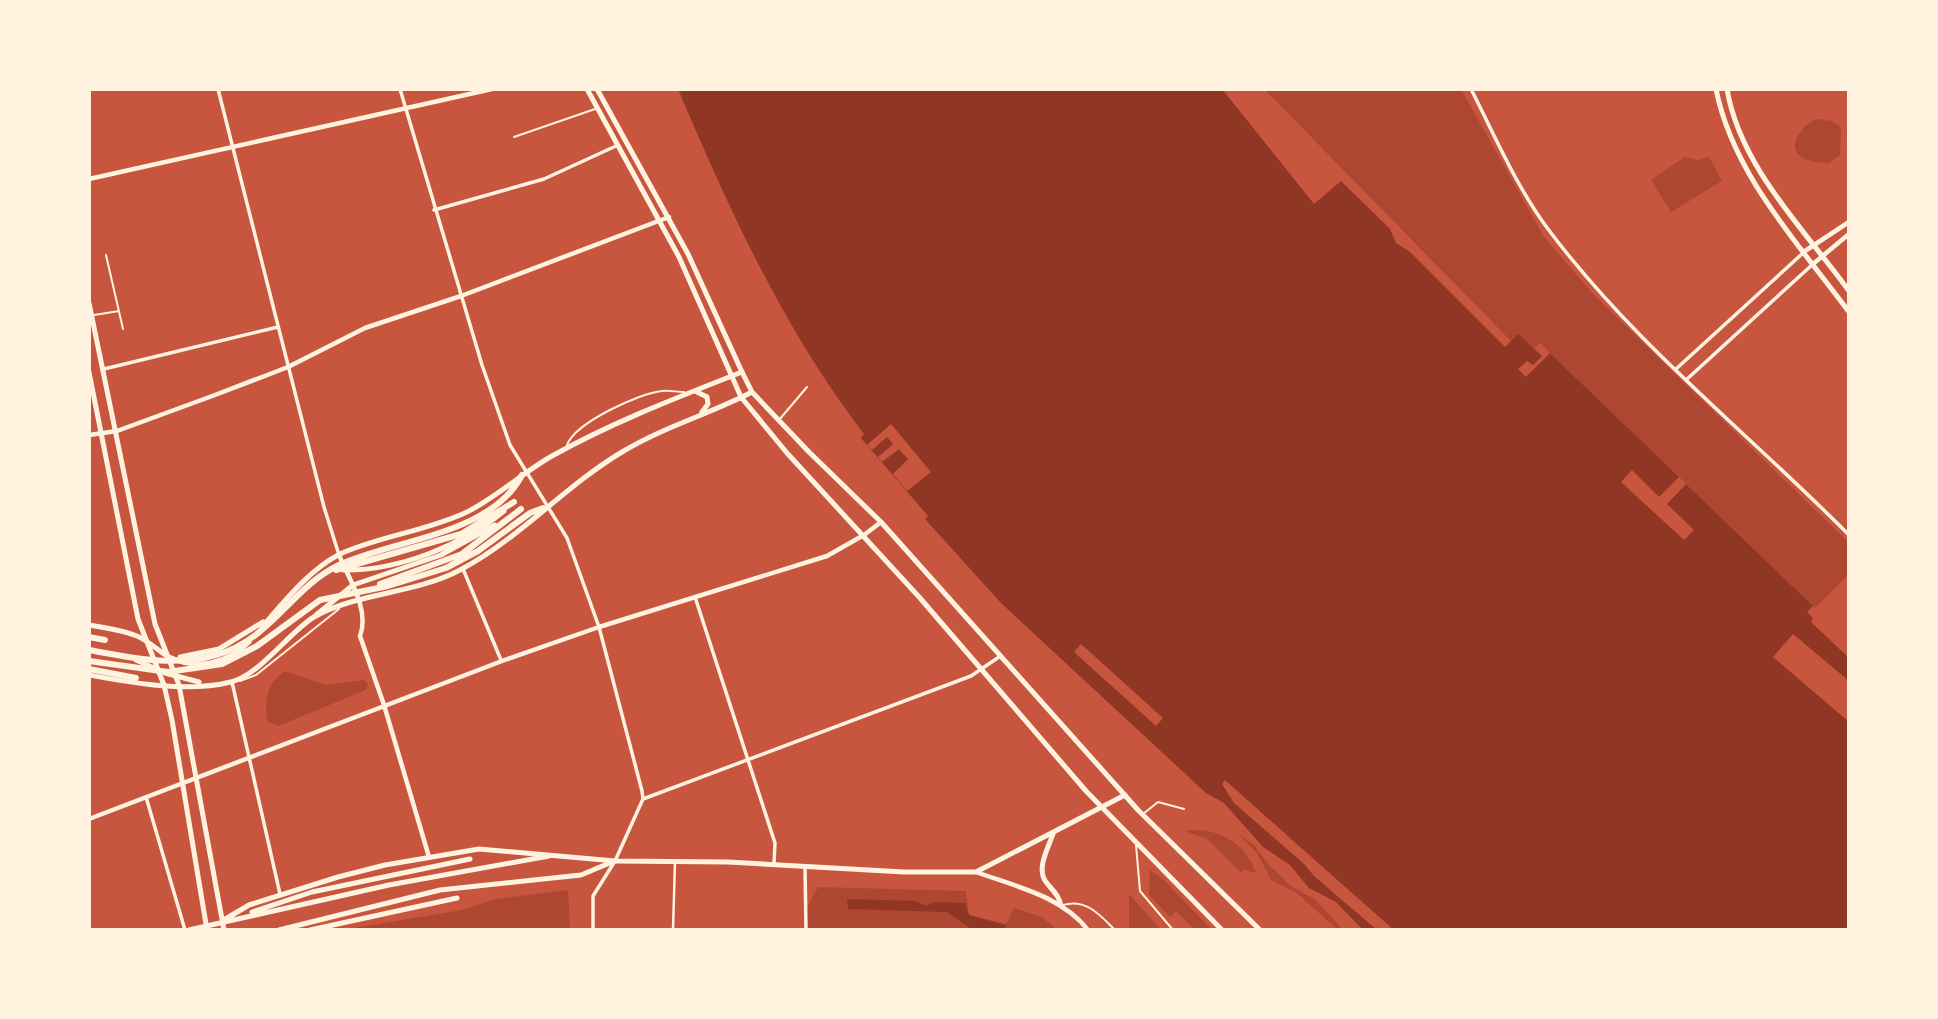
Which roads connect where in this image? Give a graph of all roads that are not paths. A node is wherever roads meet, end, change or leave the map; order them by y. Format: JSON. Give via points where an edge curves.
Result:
{"nodes":[{"id":1,"x":218,"y":89,"type":"edge"},
{"id":2,"x":400,"y":89,"type":"edge"},
{"id":3,"x":492,"y":89,"type":"edge"},
{"id":4,"x":587,"y":89,"type":"edge"},
{"id":5,"x":597,"y":89,"type":"edge"},
{"id":6,"x":1471,"y":89,"type":"edge"},
{"id":7,"x":1716,"y":89,"type":"edge"},
{"id":8,"x":1727,"y":89,"type":"edge"},
{"id":9,"x":405,"y":108,"type":"junction"},
{"id":10,"x":596,"y":108,"type":"junction"},
{"id":11,"x":514,"y":137,"type":"dead end"},
{"id":12,"x":232,"y":145,"type":"junction"},
{"id":13,"x":616,"y":146,"type":"junction"},
{"id":14,"x":89,"y":179,"type":"edge"},
{"id":15,"x":435,"y":210,"type":"junction"},
{"id":16,"x":668,"y":217,"type":"junction"},
{"id":17,"x":660,"y":222,"type":"junction"},
{"id":18,"x":1849,"y":222,"type":"edge"},
{"id":19,"x":1849,"y":234,"type":"edge"},
{"id":20,"x":1813,"y":244,"type":"junction"},
{"id":21,"x":1804,"y":251,"type":"junction"},
{"id":22,"x":106,"y":255,"type":"dead end"},
{"id":23,"x":1822,"y":255,"type":"junction"},
{"id":24,"x":1813,"y":264,"type":"junction"},
{"id":25,"x":1849,"y":291,"type":"edge"},
{"id":26,"x":461,"y":296,"type":"junction"},
{"id":27,"x":89,"y":303,"type":"edge"},
{"id":28,"x":119,"y":311,"type":"junction"},
{"id":29,"x":1849,"y":312,"type":"edge"},
{"id":30,"x":93,"y":315,"type":"junction"},
{"id":31,"x":278,"y":327,"type":"junction"},
{"id":32,"x":123,"y":329,"type":"dead end"},
{"id":33,"x":288,"y":367,"type":"junction"},
{"id":34,"x":104,"y":369,"type":"junction"},
{"id":35,"x":1676,"y":369,"type":"junction"},
{"id":36,"x":89,"y":372,"type":"edge"},
{"id":37,"x":742,"y":372,"type":"junction"},
{"id":38,"x":731,"y":376,"type":"junction"},
{"id":39,"x":1686,"y":380,"type":"junction"},
{"id":40,"x":807,"y":387,"type":"dead end"},
{"id":41,"x":688,"y":392,"type":"junction"},
{"id":42,"x":752,"y":392,"type":"junction"},
{"id":43,"x":741,"y":397,"type":"junction"},
{"id":44,"x":698,"y":415,"type":"junction"},
{"id":45,"x":778,"y":420,"type":"junction"},
{"id":46,"x":117,"y":431,"type":"junction"},
{"id":47,"x":101,"y":434,"type":"junction"},
{"id":48,"x":89,"y":435,"type":"edge"},
{"id":49,"x":564,"y":450,"type":"junction"},
{"id":50,"x":524,"y":474,"type":"junction"},
{"id":51,"x":517,"y":500,"type":"joint"},
{"id":52,"x":546,"y":506,"type":"junction"},
{"id":53,"x":524,"y":507,"type":"joint"},
{"id":54,"x":881,"y":522,"type":"junction"},
{"id":55,"x":1849,"y":535,"type":"edge"},
{"id":56,"x":864,"y":536,"type":"junction"},
{"id":57,"x":340,"y":555,"type":"junction"},
{"id":58,"x":463,"y":557,"type":"junction"},
{"id":59,"x":463,"y":569,"type":"junction"},
{"id":60,"x":346,"y":570,"type":"junction"},
{"id":61,"x":310,"y":578,"type":"junction"},
{"id":62,"x":318,"y":579,"type":"junction"},
{"id":63,"x":353,"y":584,"type":"junction"},
{"id":64,"x":695,"y":597,"type":"junction"},
{"id":65,"x":359,"y":602,"type":"junction"},
{"id":66,"x":342,"y":607,"type":"junction"},
{"id":67,"x":271,"y":616,"type":"junction"},
{"id":68,"x":314,"y":618,"type":"junction"},
{"id":69,"x":89,"y":625,"type":"edge"},
{"id":70,"x":599,"y":627,"type":"junction"},
{"id":71,"x":89,"y":637,"type":"edge"},
{"id":72,"x":105,"y":640,"type":"dead end"},
{"id":73,"x":146,"y":641,"type":"junction"},
{"id":74,"x":89,"y":649,"type":"edge"},
{"id":75,"x":999,"y":657,"type":"junction"},
{"id":76,"x":170,"y":658,"type":"junction"},
{"id":77,"x":89,"y":661,"type":"edge"},
{"id":78,"x":502,"y":661,"type":"junction"},
{"id":79,"x":89,"y":669,"type":"edge"},
{"id":80,"x":158,"y":670,"type":"junction"},
{"id":81,"x":982,"y":670,"type":"junction"},
{"id":82,"x":89,"y":675,"type":"edge"},
{"id":83,"x":136,"y":678,"type":"dead end"},
{"id":84,"x":178,"y":682,"type":"junction"},
{"id":85,"x":232,"y":682,"type":"junction"},
{"id":86,"x":164,"y":685,"type":"junction"},
{"id":87,"x":384,"y":705,"type":"junction"},
{"id":88,"x":249,"y":759,"type":"junction"},
{"id":89,"x":748,"y":761,"type":"junction"},
{"id":90,"x":198,"y":780,"type":"junction"},
{"id":91,"x":183,"y":785,"type":"junction"},
{"id":92,"x":1125,"y":795,"type":"junction"},
{"id":93,"x":145,"y":797,"type":"junction"},
{"id":94,"x":643,"y":799,"type":"junction"},
{"id":95,"x":1102,"y":808,"type":"junction"},
{"id":96,"x":1184,"y":809,"type":"dead end"},
{"id":97,"x":1143,"y":815,"type":"junction"},
{"id":98,"x":89,"y":818,"type":"edge"},
{"id":99,"x":1053,"y":834,"type":"junction"},
{"id":100,"x":1135,"y":840,"type":"junction"},
{"id":101,"x":564,"y":854,"type":"junction"},
{"id":102,"x":429,"y":857,"type":"junction"},
{"id":103,"x":470,"y":859,"type":"dead end"},
{"id":104,"x":615,"y":861,"type":"junction"},
{"id":105,"x":675,"y":862,"type":"junction"},
{"id":106,"x":775,"y":864,"type":"junction"},
{"id":107,"x":804,"y":865,"type":"junction"},
{"id":108,"x":976,"y":872,"type":"junction"},
{"id":109,"x":280,"y":894,"type":"junction"},
{"id":110,"x":457,"y":898,"type":"dead end"},
{"id":111,"x":1061,"y":906,"type":"junction"},
{"id":112,"x":222,"y":921,"type":"junction"},
{"id":113,"x":207,"y":927,"type":"edge"},
{"id":114,"x":187,"y":930,"type":"edge"},
{"id":115,"x":224,"y":930,"type":"edge"},
{"id":116,"x":279,"y":930,"type":"edge"},
{"id":117,"x":310,"y":930,"type":"edge"},
{"id":118,"x":593,"y":930,"type":"edge"},
{"id":119,"x":673,"y":930,"type":"edge"},
{"id":120,"x":806,"y":930,"type":"edge"},
{"id":121,"x":1088,"y":930,"type":"edge"},
{"id":122,"x":1115,"y":930,"type":"edge"},
{"id":123,"x":1173,"y":930,"type":"edge"},
{"id":124,"x":1222,"y":930,"type":"edge"},
{"id":125,"x":1261,"y":930,"type":"edge"}],
"edges":[{"from":1,"to":12,"type":"street"},
{"from":2,"to":9,"type":"street"},
{"from":3,"to":9,"type":"street"},
{"from":4,"to":10,"type":"main road"},
{"from":5,"to":16,"type":"main road"},
{"from":6,"to":35,"type":"street","via":[[1548,229],[1639,335]]},
{"from":7,"to":21,"type":"main road","via":[[1744,166]]},
{"from":8,"to":20,"type":"main road","via":[[1754,160]]},
{"from":9,"to":12,"type":"street"},
{"from":9,"to":15,"type":"street"},
{"from":10,"to":11,"type":"lane"},
{"from":10,"to":13,"type":"main road"},
{"from":12,"to":14,"type":"street"},
{"from":12,"to":31,"type":"street"},
{"from":13,"to":15,"type":"street","via":[[544,179]]},
{"from":13,"to":17,"type":"main road"},
{"from":15,"to":26,"type":"street"},
{"from":16,"to":17,"type":"street"},
{"from":16,"to":37,"type":"main road"},
{"from":17,"to":26,"type":"street"},
{"from":17,"to":38,"type":"main road"},
{"from":18,"to":20,"type":"street"},
{"from":19,"to":23,"type":"street"},
{"from":20,"to":21,"type":"street"},
{"from":20,"to":23,"type":"main road"},
{"from":21,"to":24,"type":"main road"},
{"from":21,"to":35,"type":"street"},
{"from":22,"to":28,"type":"lane"},
{"from":23,"to":24,"type":"street"},
{"from":23,"to":25,"type":"main road"},
{"from":24,"to":29,"type":"main road"},
{"from":24,"to":39,"type":"street"},
{"from":26,"to":33,"type":"street","via":[[365,328]]},
{"from":26,"to":50,"type":"street","via":[[510,445]]},
{"from":27,"to":30,"type":"main road"},
{"from":28,"to":30,"type":"lane"},
{"from":28,"to":32,"type":"lane"},
{"from":30,"to":34,"type":"main road"},
{"from":31,"to":33,"type":"street"},
{"from":31,"to":34,"type":"street"},
{"from":33,"to":46,"type":"street"},
{"from":33,"to":57,"type":"street"},
{"from":34,"to":46,"type":"main road"},
{"from":35,"to":39,"type":"street"},
{"from":36,"to":47,"type":"main road"},
{"from":37,"to":38,"type":"main road"},
{"from":37,"to":42,"type":"main road"},
{"from":38,"to":41,"type":"main road"},
{"from":38,"to":43,"type":"main road"},
{"from":39,"to":55,"type":"street"},
{"from":40,"to":45,"type":"lane"},
{"from":41,"to":44,"type":"main road","via":[[699,391],[707,397],[707,407]]},
{"from":41,"to":49,"type":"main road"},
{"from":41,"to":49,"type":"lane","via":[[657,391],[622,405],[578,429]]},
{"from":42,"to":43,"type":"main road"},
{"from":42,"to":45,"type":"main road"},
{"from":43,"to":44,"type":"main road"},
{"from":43,"to":56,"type":"main road"},
{"from":44,"to":52,"type":"main road","via":[[621,452]]},
{"from":45,"to":54,"type":"main road"},
{"from":46,"to":47,"type":"street"},
{"from":46,"to":76,"type":"main road","via":[[155,624]]},
{"from":47,"to":48,"type":"street"},
{"from":47,"to":73,"type":"main road"},
{"from":49,"to":50,"type":"main road"},
{"from":50,"to":52,"type":"street"},
{"from":50,"to":57,"type":"main road","via":[[455,517]]},
{"from":50,"to":62,"type":"highway","via":[[502,500],[458,525],[338,565]]},
{"from":51,"to":60,"type":"main road","via":[[447,546],[368,570]]},
{"from":51,"to":62,"type":"highway","via":[[461,534],[338,569]]},
{"from":52,"to":58,"type":"highway"},
{"from":52,"to":59,"type":"main road"},
{"from":52,"to":70,"type":"street","via":[[568,538]]},
{"from":53,"to":58,"type":"highway"},
{"from":53,"to":63,"type":"main road","via":[[462,546]]},
{"from":54,"to":56,"type":"street"},
{"from":54,"to":75,"type":"main road"},
{"from":56,"to":64,"type":"street","via":[[827,556]]},
{"from":56,"to":81,"type":"main road"},
{"from":57,"to":60,"type":"street"},
{"from":57,"to":61,"type":"main road"},
{"from":58,"to":77,"type":"highway","via":[[310,605],[247,653],[206,668],[168,672]]},
{"from":59,"to":65,"type":"main road"},
{"from":59,"to":78,"type":"street"},
{"from":60,"to":61,"type":"main road"},
{"from":60,"to":63,"type":"street"},
{"from":61,"to":67,"type":"main road"},
{"from":62,"to":74,"type":"highway","via":[[261,632],[219,655],[160,662]]},
{"from":63,"to":65,"type":"street"},
{"from":63,"to":68,"type":"main road"},
{"from":64,"to":70,"type":"street"},
{"from":64,"to":89,"type":"street"},
{"from":65,"to":66,"type":"main road"},
{"from":65,"to":87,"type":"street","via":[[365,624],[360,636]]},
{"from":66,"to":68,"type":"main road"},
{"from":66,"to":85,"type":"lane","via":[[256,675]]},
{"from":67,"to":76,"type":"main road","via":[[219,649]]},
{"from":67,"to":76,"type":"main road","via":[[228,659],[201,664]]},
{"from":68,"to":85,"type":"main road"},
{"from":69,"to":73,"type":"main road"},
{"from":70,"to":78,"type":"street"},
{"from":70,"to":94,"type":"street"},
{"from":71,"to":72,"type":"highway"},
{"from":73,"to":76,"type":"main road"},
{"from":73,"to":80,"type":"main road"},
{"from":74,"to":80,"type":"main road","via":[[131,657]]},
{"from":75,"to":81,"type":"street"},
{"from":75,"to":92,"type":"main road"},
{"from":76,"to":84,"type":"main road"},
{"from":78,"to":87,"type":"street"},
{"from":79,"to":83,"type":"highway"},
{"from":80,"to":84,"type":"main road"},
{"from":80,"to":86,"type":"main road"},
{"from":81,"to":89,"type":"street"},
{"from":81,"to":95,"type":"main road"},
{"from":82,"to":86,"type":"main road"},
{"from":84,"to":85,"type":"main road"},
{"from":84,"to":86,"type":"main road"},
{"from":84,"to":90,"type":"main road"},
{"from":85,"to":88,"type":"street"},
{"from":86,"to":91,"type":"main road"},
{"from":87,"to":88,"type":"street"},
{"from":87,"to":102,"type":"street"},
{"from":88,"to":90,"type":"street"},
{"from":88,"to":109,"type":"street"},
{"from":89,"to":94,"type":"street"},
{"from":89,"to":106,"type":"street","via":[[775,843]]},
{"from":90,"to":91,"type":"street"},
{"from":90,"to":112,"type":"main road"},
{"from":91,"to":93,"type":"street"},
{"from":91,"to":113,"type":"main road"},
{"from":92,"to":95,"type":"main road"},
{"from":92,"to":97,"type":"main road"},
{"from":93,"to":98,"type":"street"},
{"from":93,"to":114,"type":"street"},
{"from":94,"to":104,"type":"street"},
{"from":95,"to":99,"type":"main road"},
{"from":95,"to":100,"type":"main road"},
{"from":96,"to":97,"type":"lane","via":[[1158,802]]},
{"from":97,"to":125,"type":"main road"},
{"from":99,"to":108,"type":"main road"},
{"from":99,"to":111,"type":"main road","via":[[1043,880],[1060,898]]},
{"from":100,"to":123,"type":"lane","via":[[1140,891]]},
{"from":100,"to":124,"type":"main road"},
{"from":101,"to":102,"type":"main road","via":[[479,849]]},
{"from":101,"to":104,"type":"main road"},
{"from":101,"to":112,"type":"main road","via":[[525,858]]},
{"from":102,"to":109,"type":"main road","via":[[385,864]]},
{"from":103,"to":112,"type":"main road","via":[[312,892]]},
{"from":104,"to":105,"type":"main road"},
{"from":104,"to":116,"type":"main road","via":[[581,875],[440,890]]},
{"from":104,"to":118,"type":"street","via":[[593,896]]},
{"from":105,"to":106,"type":"main road"},
{"from":105,"to":119,"type":"street"},
{"from":106,"to":107,"type":"main road"},
{"from":107,"to":108,"type":"main road"},
{"from":107,"to":120,"type":"street"},
{"from":108,"to":111,"type":"street"},
{"from":109,"to":112,"type":"main road"},
{"from":110,"to":117,"type":"main road"},
{"from":111,"to":121,"type":"street"},
{"from":111,"to":122,"type":"lane","via":[[1079,903]]},
{"from":112,"to":113,"type":"main road"},
{"from":112,"to":115,"type":"main road"},
{"from":113,"to":114,"type":"main road"}]}
